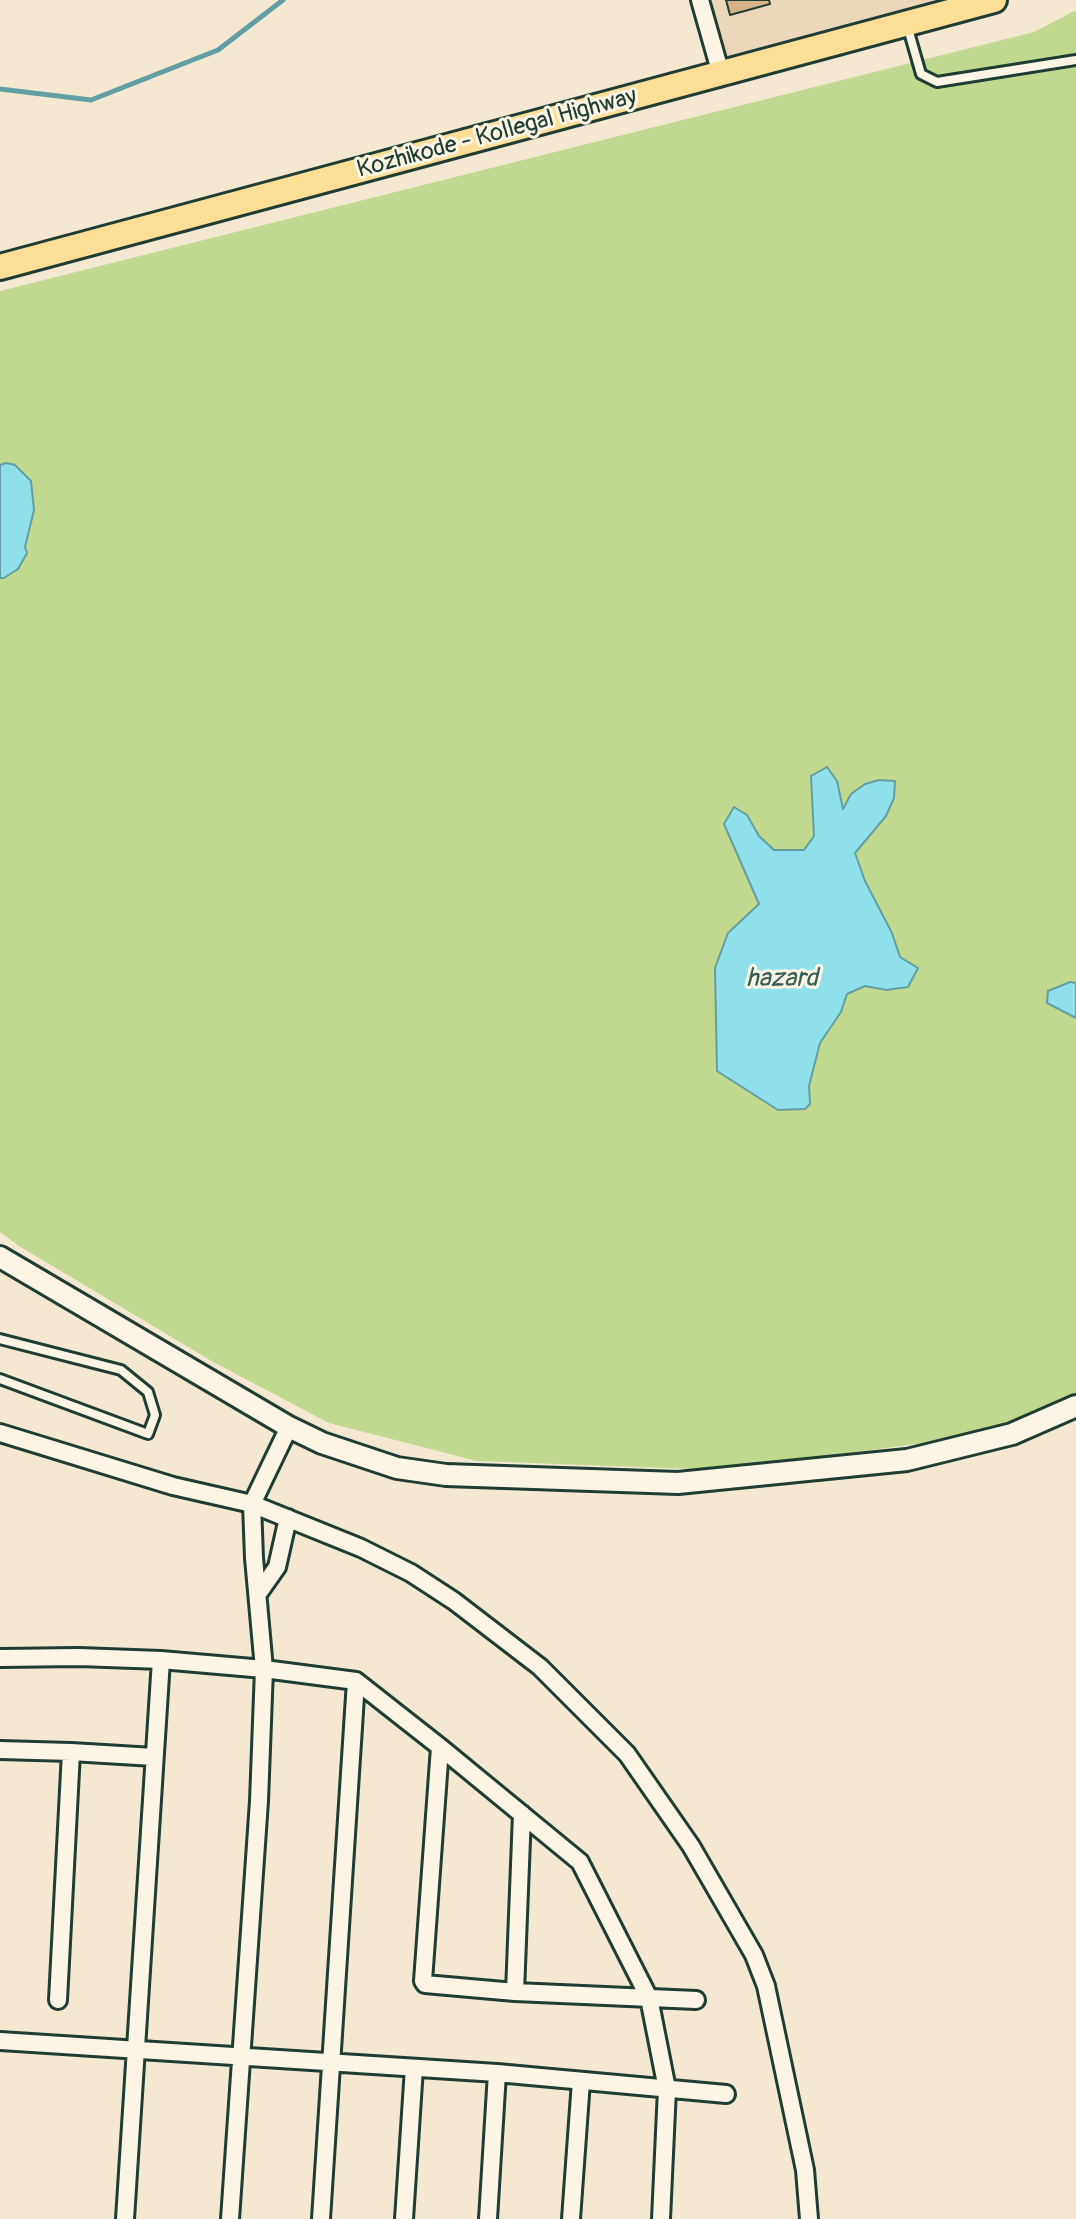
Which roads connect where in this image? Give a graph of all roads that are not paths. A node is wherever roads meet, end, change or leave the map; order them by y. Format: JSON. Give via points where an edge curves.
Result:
{"nodes":[{"id":1,"x":700,"y":0,"type":"edge"},
{"id":2,"x":994,"y":0,"type":"edge"},
{"id":3,"x":907,"y":24,"type":"junction"},
{"id":4,"x":1076,"y":60,"type":"edge"},
{"id":5,"x":721,"y":74,"type":"junction"},
{"id":6,"x":0,"y":267,"type":"edge"},
{"id":7,"x":0,"y":1257,"type":"edge"},
{"id":8,"x":0,"y":1339,"type":"edge"},
{"id":9,"x":0,"y":1379,"type":"edge"},
{"id":10,"x":1076,"y":1406,"type":"edge"},
{"id":11,"x":289,"y":1427,"type":"junction"},
{"id":12,"x":0,"y":1433,"type":"edge"},
{"id":13,"x":252,"y":1504,"type":"junction"},
{"id":14,"x":288,"y":1518,"type":"junction"},
{"id":15,"x":258,"y":1594,"type":"junction"},
{"id":16,"x":0,"y":1658,"type":"edge"},
{"id":17,"x":161,"y":1660,"type":"junction"},
{"id":18,"x":264,"y":1669,"type":"junction"},
{"id":19,"x":356,"y":1681,"type":"junction"},
{"id":20,"x":440,"y":1747,"type":"junction"},
{"id":21,"x":0,"y":1750,"type":"edge"},
{"id":22,"x":71,"y":1752,"type":"junction"},
{"id":23,"x":154,"y":1757,"type":"junction"},
{"id":24,"x":522,"y":1814,"type":"junction"},
{"id":25,"x":515,"y":1992,"type":"junction"},
{"id":26,"x":649,"y":1998,"type":"junction"},
{"id":27,"x":58,"y":2000,"type":"dead end"},
{"id":28,"x":696,"y":2000,"type":"dead end"},
{"id":29,"x":0,"y":2041,"type":"edge"},
{"id":30,"x":135,"y":2048,"type":"junction"},
{"id":31,"x":240,"y":2057,"type":"junction"},
{"id":32,"x":331,"y":2063,"type":"junction"},
{"id":33,"x":414,"y":2068,"type":"junction"},
{"id":34,"x":497,"y":2073,"type":"junction"},
{"id":35,"x":581,"y":2081,"type":"junction"},
{"id":36,"x":667,"y":2089,"type":"junction"},
{"id":37,"x":726,"y":2094,"type":"dead end"},
{"id":38,"x":125,"y":2219,"type":"edge"},
{"id":39,"x":230,"y":2219,"type":"edge"},
{"id":40,"x":321,"y":2219,"type":"edge"},
{"id":41,"x":404,"y":2219,"type":"edge"},
{"id":42,"x":488,"y":2219,"type":"edge"},
{"id":43,"x":571,"y":2219,"type":"edge"},
{"id":44,"x":661,"y":2219,"type":"edge"},
{"id":45,"x":809,"y":2219,"type":"edge"}],
"edges":[{"from":1,"to":5,"type":"street"},
{"from":2,"to":3,"type":"main road","name":"Kozhikode - Kollegal Highway"},
{"from":3,"to":4,"type":"lane","via":[[921,74],[937,82]]},
{"from":3,"to":5,"type":"main road","name":"Kozhikode - Kollegal Highway"},
{"from":5,"to":6,"type":"main road","name":"Kozhikode - Kollegal Highway"},
{"from":7,"to":11,"type":"street"},
{"from":8,"to":9,"type":"lane","via":[[121,1370],[148,1392],[155,1415],[148,1434]]},
{"from":10,"to":11,"type":"street","via":[[1012,1434],[907,1460],[678,1483],[446,1475],[397,1468]]},
{"from":11,"to":13,"type":"street"},
{"from":12,"to":13,"type":"street","via":[[173,1486]]},
{"from":13,"to":14,"type":"street"},
{"from":13,"to":15,"type":"street"},
{"from":14,"to":15,"type":"street","via":[[277,1567]]},
{"from":14,"to":45,"type":"street","via":[[361,1548],[454,1601],[540,1667],[627,1754],[691,1846],[754,1955],[766,1986],[805,2170]]},
{"from":15,"to":18,"type":"street"},
{"from":16,"to":17,"type":"street"},
{"from":17,"to":18,"type":"street"},
{"from":17,"to":23,"type":"street"},
{"from":18,"to":19,"type":"street"},
{"from":18,"to":31,"type":"street"},
{"from":19,"to":20,"type":"street"},
{"from":19,"to":32,"type":"street"},
{"from":20,"to":24,"type":"street"},
{"from":20,"to":25,"type":"street","via":[[423,1981]]},
{"from":21,"to":22,"type":"street"},
{"from":22,"to":23,"type":"street"},
{"from":22,"to":27,"type":"street"},
{"from":23,"to":30,"type":"street"},
{"from":24,"to":25,"type":"street"},
{"from":24,"to":26,"type":"street","via":[[580,1862]]},
{"from":25,"to":26,"type":"street"},
{"from":26,"to":28,"type":"street"},
{"from":26,"to":36,"type":"street"},
{"from":29,"to":30,"type":"street"},
{"from":30,"to":31,"type":"street"},
{"from":30,"to":38,"type":"street"},
{"from":31,"to":32,"type":"street"},
{"from":31,"to":39,"type":"street"},
{"from":32,"to":33,"type":"street"},
{"from":32,"to":40,"type":"street"},
{"from":33,"to":34,"type":"street"},
{"from":33,"to":41,"type":"street"},
{"from":34,"to":35,"type":"street"},
{"from":34,"to":42,"type":"street"},
{"from":35,"to":36,"type":"street"},
{"from":35,"to":43,"type":"street"},
{"from":36,"to":37,"type":"street"},
{"from":36,"to":44,"type":"street"}]}
